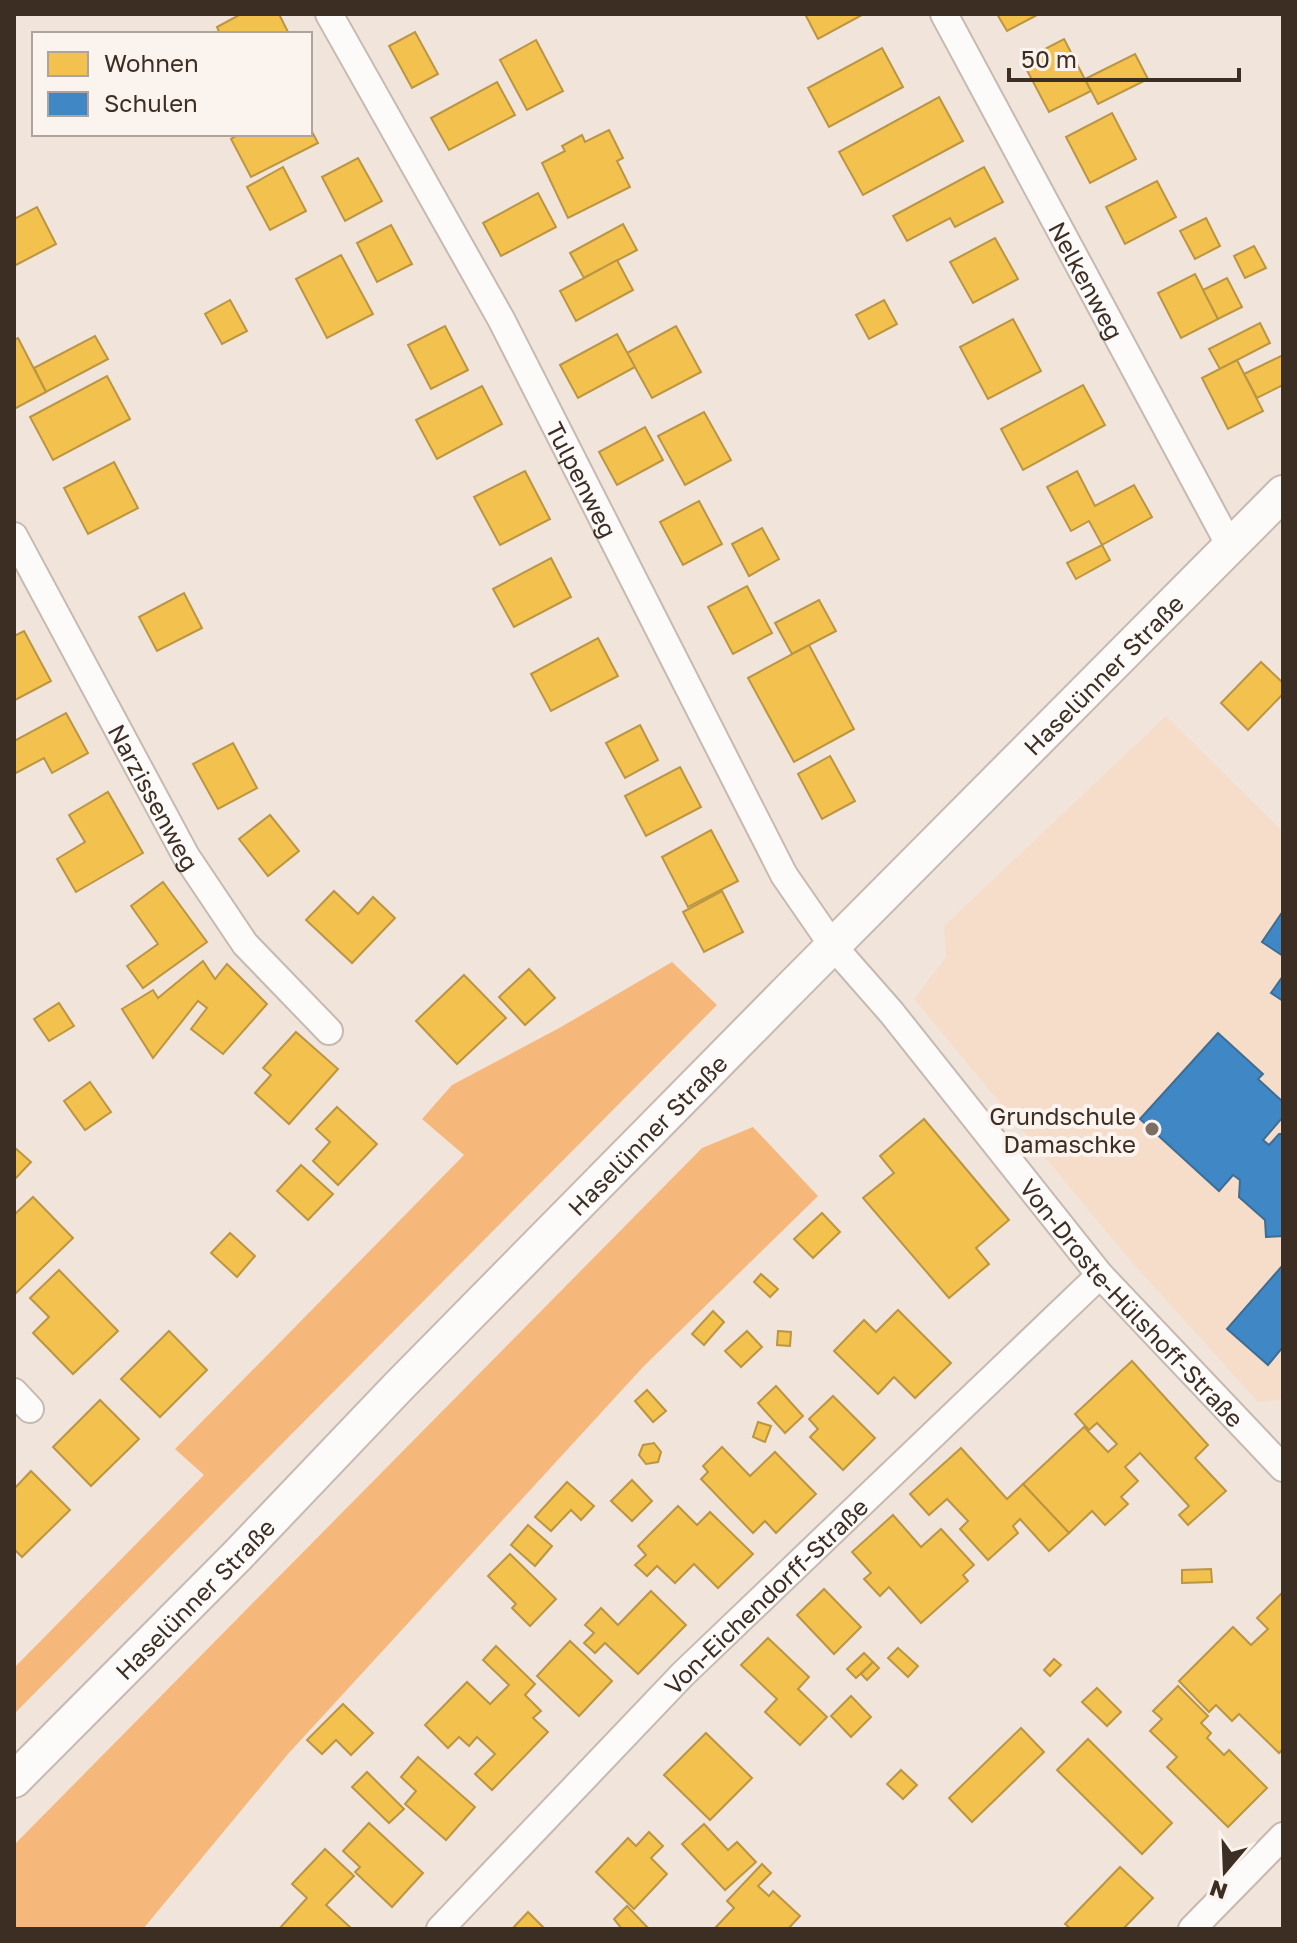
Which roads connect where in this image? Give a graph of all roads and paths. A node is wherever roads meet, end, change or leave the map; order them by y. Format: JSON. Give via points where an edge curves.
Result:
{"nodes":[{"id":1,"x":329,"y":14,"type":"edge"},
{"id":2,"x":944,"y":14,"type":"edge"},
{"id":3,"x":1283,"y":493,"type":"edge"},
{"id":4,"x":14,"y":536,"type":"edge"},
{"id":5,"x":1230,"y":546,"type":"junction"},
{"id":6,"x":833,"y":946,"type":"junction"},
{"id":7,"x":329,"y":1031,"type":"dead end"},
{"id":8,"x":1100,"y":1275,"type":"junction"},
{"id":9,"x":1279,"y":1456,"type":"edge"},
{"id":10,"x":14,"y":1780,"type":"edge"},
{"id":11,"x":1283,"y":1836,"type":"edge"},
{"id":12,"x":440,"y":1929,"type":"edge"},
{"id":13,"x":1192,"y":1929,"type":"edge"}],
"edges":[{"from":1,"to":6,"type":"street","name":"Tulpenweg","via":[[501,319],[784,875]]},
{"from":2,"to":5,"type":"street","name":"Nelkenweg"},
{"from":3,"to":5,"type":"street","name":"Haselünner Straße"},
{"from":4,"to":7,"type":"street","name":"Narzissenweg","via":[[186,856],[245,944]]},
{"from":5,"to":6,"type":"street","name":"Haselünner Straße"},
{"from":6,"to":8,"type":"street","name":"Von-Droste-Hülshoff-Straße","via":[[901,1023]]},
{"from":6,"to":10,"type":"street","name":"Haselünner Straße"},
{"from":8,"to":9,"type":"street","name":"Von-Droste-Hülshoff-Straße"},
{"from":8,"to":12,"type":"street","name":"Von-Eichendorff-Straße","via":[[683,1674]]},
{"from":11,"to":13,"type":"street"}]}
